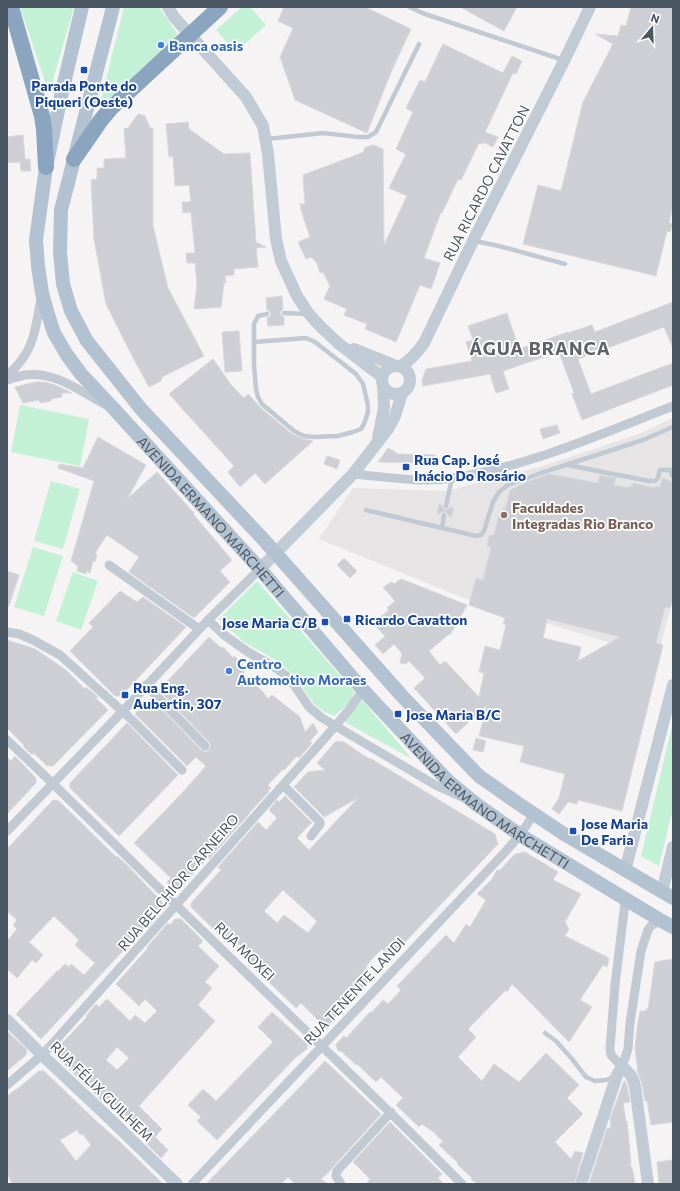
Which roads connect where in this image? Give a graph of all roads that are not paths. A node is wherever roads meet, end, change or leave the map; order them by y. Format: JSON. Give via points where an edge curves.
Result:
{"nodes":[{"id":1,"x":11,"y":7,"type":"edge"},
{"id":2,"x":82,"y":7,"type":"edge"},
{"id":3,"x":113,"y":7,"type":"edge"},
{"id":4,"x":168,"y":7,"type":"edge"},
{"id":5,"x":220,"y":7,"type":"edge"},
{"id":6,"x":409,"y":7,"type":"edge"},
{"id":7,"x":590,"y":7,"type":"edge"},
{"id":8,"x":190,"y":35,"type":"junction"},
{"id":9,"x":419,"y":44,"type":"dead end"},
{"id":10,"x":564,"y":61,"type":"junction"},
{"id":11,"x":265,"y":139,"type":"junction"},
{"id":12,"x":74,"y":159,"type":"junction"},
{"id":13,"x":46,"y":167,"type":"junction"},
{"id":14,"x":473,"y":241,"type":"junction"},
{"id":15,"x":565,"y":264,"type":"dead end"},
{"id":16,"x":42,"y":293,"type":"junction"},
{"id":17,"x":284,"y":313,"type":"dead end"},
{"id":18,"x":267,"y":314,"type":"dead end"},
{"id":19,"x":309,"y":314,"type":"junction"},
{"id":20,"x":254,"y":342,"type":"junction"},
{"id":21,"x":338,"y":343,"type":"junction"},
{"id":22,"x":397,"y":365,"type":"junction"},
{"id":23,"x":7,"y":376,"type":"edge"},
{"id":24,"x":7,"y":380,"type":"edge"},
{"id":25,"x":383,"y":381,"type":"junction"},
{"id":26,"x":402,"y":393,"type":"junction"},
{"id":27,"x":673,"y":406,"type":"edge"},
{"id":28,"x":114,"y":409,"type":"junction"},
{"id":29,"x":673,"y":427,"type":"edge"},
{"id":30,"x":377,"y":444,"type":"junction"},
{"id":31,"x":565,"y":465,"type":"junction"},
{"id":32,"x":671,"y":470,"type":"edge"},
{"id":33,"x":353,"y":474,"type":"junction"},
{"id":34,"x":673,"y":477,"type":"edge"},
{"id":35,"x":452,"y":478,"type":"junction"},
{"id":36,"x":446,"y":506,"type":"dead end"},
{"id":37,"x":366,"y":510,"type":"dead end"},
{"id":38,"x":444,"y":515,"type":"dead end"},
{"id":39,"x":442,"y":528,"type":"junction"},
{"id":40,"x":276,"y":553,"type":"junction"},
{"id":41,"x":109,"y":565,"type":"dead end"},
{"id":42,"x":260,"y":569,"type":"junction"},
{"id":43,"x":208,"y":620,"type":"junction"},
{"id":44,"x":199,"y":629,"type":"junction"},
{"id":45,"x":7,"y":632,"type":"edge"},
{"id":46,"x":146,"y":685,"type":"junction"},
{"id":47,"x":673,"y":685,"type":"edge"},
{"id":48,"x":363,"y":690,"type":"junction"},
{"id":49,"x":122,"y":712,"type":"junction"},
{"id":50,"x":335,"y":726,"type":"junction"},
{"id":51,"x":7,"y":740,"type":"edge"},
{"id":52,"x":206,"y":746,"type":"dead end"},
{"id":53,"x":182,"y":770,"type":"dead end"},
{"id":54,"x":53,"y":783,"type":"junction"},
{"id":55,"x":283,"y":785,"type":"junction"},
{"id":56,"x":476,"y":804,"type":"junction"},
{"id":57,"x":534,"y":814,"type":"junction"},
{"id":58,"x":7,"y":831,"type":"edge"},
{"id":59,"x":520,"y":835,"type":"junction"},
{"id":60,"x":311,"y":836,"type":"dead end"},
{"id":61,"x":673,"y":847,"type":"edge"},
{"id":62,"x":625,"y":871,"type":"junction"},
{"id":63,"x":668,"y":895,"type":"edge"},
{"id":64,"x":625,"y":899,"type":"junction"},
{"id":65,"x":176,"y":905,"type":"junction"},
{"id":66,"x":660,"y":920,"type":"junction"},
{"id":67,"x":673,"y":927,"type":"edge"},
{"id":68,"x":7,"y":1020,"type":"edge"},
{"id":69,"x":545,"y":1033,"type":"dead end"},
{"id":70,"x":322,"y":1045,"type":"junction"},
{"id":71,"x":42,"y":1055,"type":"junction"},
{"id":72,"x":620,"y":1071,"type":"junction"},
{"id":73,"x":7,"y":1085,"type":"edge"},
{"id":74,"x":391,"y":1112,"type":"junction"},
{"id":75,"x":177,"y":1184,"type":"edge"},
{"id":76,"x":192,"y":1184,"type":"edge"},
{"id":77,"x":341,"y":1184,"type":"edge"},
{"id":78,"x":462,"y":1184,"type":"edge"},
{"id":79,"x":582,"y":1184,"type":"edge"},
{"id":80,"x":648,"y":1184,"type":"edge"}],
"edges":[{"from":1,"to":13,"type":"highway","via":[[42,116]]},
{"from":2,"to":13,"type":"main road","name":"AVENIDA ERMANO MARCHETTI"},
{"from":3,"to":12,"type":"main road","name":"AVENIDA ERMANO MARCHETTI"},
{"from":4,"to":8,"type":"street"},
{"from":5,"to":8,"type":"highway"},
{"from":6,"to":10,"type":"lane"},
{"from":7,"to":10,"type":"street","name":"RUA RICARDO CAVATTON"},
{"from":8,"to":11,"type":"street","via":[[246,97],[263,126]]},
{"from":8,"to":12,"type":"highway","via":[[110,108]]},
{"from":9,"to":11,"type":"lane","via":[[376,132],[368,137],[323,133]]},
{"from":10,"to":14,"type":"street","name":"RUA RICARDO CAVATTON"},
{"from":11,"to":19,"type":"street","via":[[276,239],[281,261],[297,296]]},
{"from":12,"to":40,"type":"main road","name":"AVENIDA ERMANO MARCHETTI","via":[[61,210],[60,231],[63,284],[71,311],[87,341],[141,410]]},
{"from":13,"to":16,"type":"main road","name":"AVENIDA ERMANO MARCHETTI","via":[[36,240]]},
{"from":14,"to":15,"type":"lane"},
{"from":14,"to":22,"type":"street","name":"RUA RICARDO CAVATTON","via":[[424,343],[410,360]]},
{"from":16,"to":23,"type":"street","via":[[34,336],[24,357]]},
{"from":16,"to":28,"type":"main road","name":"AVENIDA ERMANO MARCHETTI","via":[[54,333],[67,355]]},
{"from":17,"to":19,"type":"lane"},
{"from":18,"to":20,"type":"lane","via":[[258,316],[254,321]]},
{"from":19,"to":21,"type":"street"},
{"from":20,"to":20,"type":"lane","via":[[258,397],[262,404],[294,431],[304,436],[338,436],[360,429],[364,424],[368,404],[363,384],[356,374],[315,342],[306,338]]},
{"from":21,"to":22,"type":"street"},
{"from":21,"to":25,"type":"street"},
{"from":22,"to":25,"type":"street","via":[[386,369]]},
{"from":22,"to":26,"type":"street","via":[[405,368],[411,376],[410,386]]},
{"from":24,"to":28,"type":"street","via":[[45,375],[65,382]]},
{"from":25,"to":26,"type":"street","via":[[389,392]]},
{"from":25,"to":30,"type":"street","via":[[384,408]]},
{"from":26,"to":30,"type":"street","via":[[395,416]]},
{"from":27,"to":35,"type":"street","via":[[504,468]]},
{"from":28,"to":42,"type":"main road","name":"AVENIDA ERMANO MARCHETTI"},
{"from":29,"to":31,"type":"lane","via":[[643,440]]},
{"from":30,"to":33,"type":"street"},
{"from":31,"to":32,"type":"lane","via":[[649,481],[658,478],[660,470]]},
{"from":31,"to":39,"type":"lane","via":[[508,486],[499,492],[481,535]]},
{"from":32,"to":34,"type":"lane"},
{"from":33,"to":35,"type":"street","via":[[420,479]]},
{"from":33,"to":40,"type":"street"},
{"from":35,"to":36,"type":"lane"},
{"from":37,"to":39,"type":"lane"},
{"from":38,"to":39,"type":"lane"},
{"from":40,"to":42,"type":"street"},
{"from":40,"to":57,"type":"main road","name":"AVENIDA ERMANO MARCHETTI","via":[[402,696],[479,776]]},
{"from":41,"to":44,"type":"street"},
{"from":42,"to":43,"type":"street"},
{"from":42,"to":48,"type":"main road","name":"AVENIDA ERMANO MARCHETTI"},
{"from":43,"to":44,"type":"street"},
{"from":43,"to":50,"type":"street","via":[[248,652],[290,679],[309,707]]},
{"from":44,"to":46,"type":"street"},
{"from":45,"to":49,"type":"street","via":[[33,640],[60,655]]},
{"from":46,"to":49,"type":"street"},
{"from":46,"to":52,"type":"street"},
{"from":47,"to":62,"type":"street"},
{"from":48,"to":50,"type":"street","name":"RUA BELCHIOR CARNEIRO"},
{"from":48,"to":56,"type":"main road","name":"AVENIDA ERMANO MARCHETTI","via":[[448,781]]},
{"from":49,"to":53,"type":"street"},
{"from":49,"to":54,"type":"street"},
{"from":50,"to":55,"type":"street","name":"RUA BELCHIOR CARNEIRO"},
{"from":50,"to":56,"type":"street","via":[[437,786]]},
{"from":51,"to":54,"type":"street","name":"RUA MOXEI"},
{"from":54,"to":58,"type":"street"},
{"from":54,"to":65,"type":"street","name":"RUA MOXEI"},
{"from":55,"to":60,"type":"street","via":[[320,822]]},
{"from":55,"to":65,"type":"street","name":"RUA BELCHIOR CARNEIRO"},
{"from":56,"to":59,"type":"main road","name":"AVENIDA ERMANO MARCHETTI"},
{"from":57,"to":59,"type":"street","name":"RUA TENENTE LANDI"},
{"from":57,"to":62,"type":"main road","name":"AVENIDA ERMANO MARCHETTI"},
{"from":59,"to":64,"type":"main road","name":"AVENIDA ERMANO MARCHETTI"},
{"from":59,"to":70,"type":"street","name":"RUA TENENTE LANDI"},
{"from":61,"to":63,"type":"street"},
{"from":62,"to":63,"type":"main road","name":"AVENIDA ERMANO MARCHETTI"},
{"from":64,"to":66,"type":"main road","name":"AVENIDA ERMANO MARCHETTI"},
{"from":64,"to":72,"type":"street","via":[[610,1048]]},
{"from":65,"to":70,"type":"street","name":"RUA MOXEI"},
{"from":65,"to":71,"type":"street","name":"RUA BELCHIOR CARNEIRO"},
{"from":66,"to":67,"type":"main road","name":"AVENIDA ERMANO MARCHETTI"},
{"from":66,"to":72,"type":"street","via":[[648,930],[641,951],[628,1049]]},
{"from":68,"to":71,"type":"street","name":"RUA FÉLIX GUILHEM"},
{"from":69,"to":72,"type":"lane","via":[[556,1041],[586,1078],[595,1081],[606,1080]]},
{"from":70,"to":74,"type":"street","name":"RUA MOXEI"},
{"from":70,"to":76,"type":"street","name":"RUA TENENTE LANDI"},
{"from":71,"to":73,"type":"street","name":"RUA BELCHIOR CARNEIRO"},
{"from":71,"to":75,"type":"street","name":"RUA FÉLIX GUILHEM"},
{"from":72,"to":79,"type":"street"},
{"from":72,"to":80,"type":"street","via":[[629,1072],[635,1086]]},
{"from":74,"to":77,"type":"street","via":[[337,1171],[336,1176]]},
{"from":74,"to":78,"type":"street","name":"RUA MOXEI"}]}
